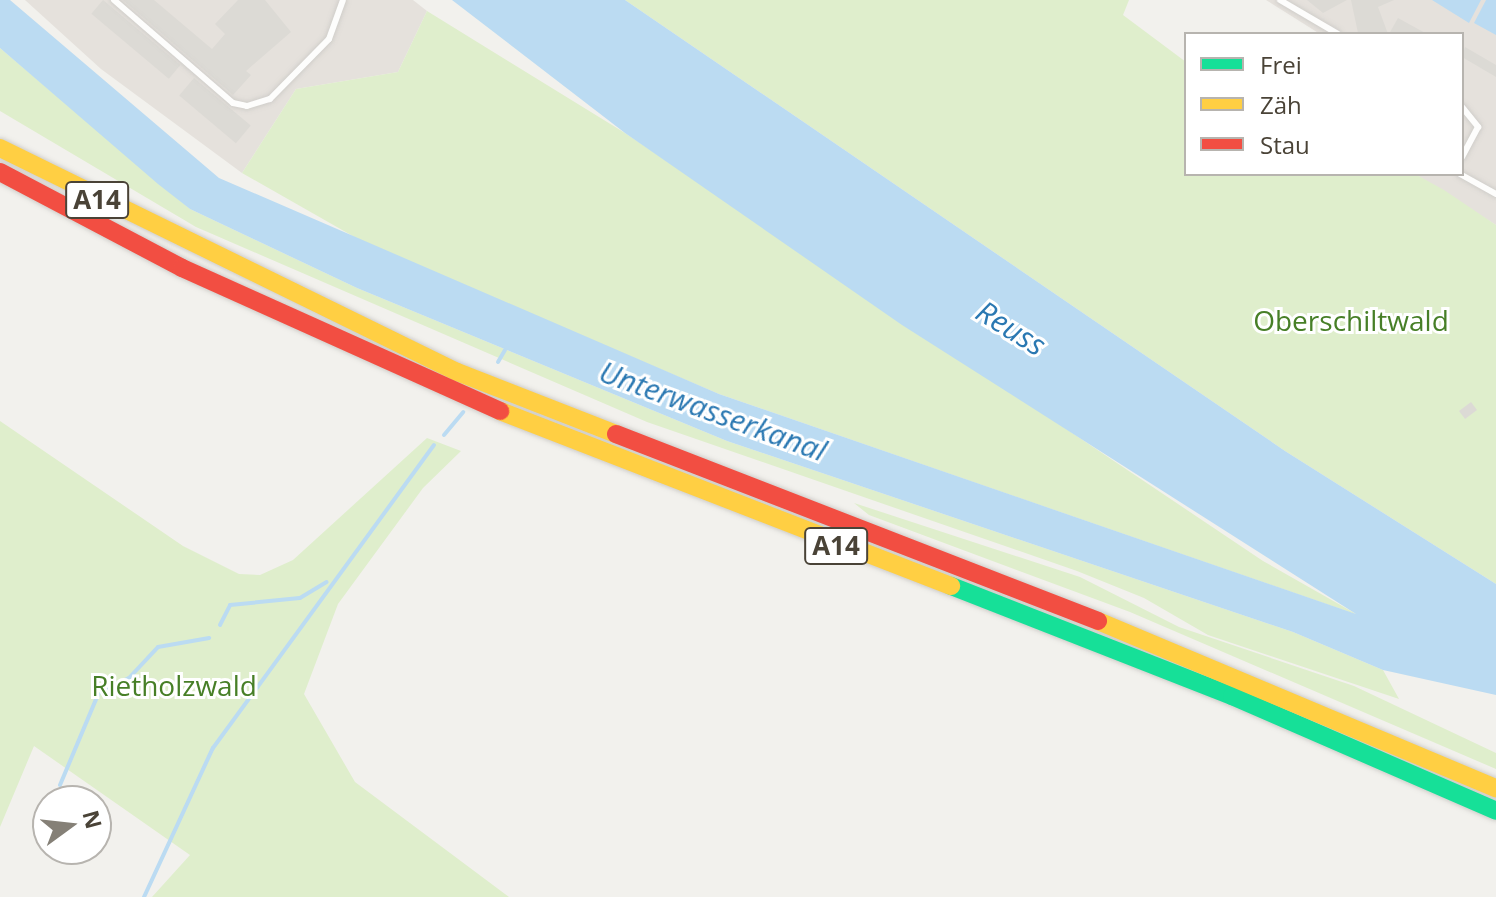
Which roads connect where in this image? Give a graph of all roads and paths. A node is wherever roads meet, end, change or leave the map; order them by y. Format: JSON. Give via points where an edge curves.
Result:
{"nodes":[{"id":1,"x":114,"y":0,"type":"edge"},
{"id":2,"x":343,"y":0,"type":"edge"},
{"id":3,"x":1280,"y":0,"type":"edge"},
{"id":4,"x":1335,"y":32,"type":"edge"},
{"id":5,"x":1464,"y":110,"type":"edge"},
{"id":6,"x":0,"y":148,"type":"edge"},
{"id":7,"x":1464,"y":153,"type":"edge"},
{"id":8,"x":0,"y":172,"type":"edge"},
{"id":9,"x":1464,"y":176,"type":"edge"},
{"id":10,"x":1496,"y":194,"type":"edge"},
{"id":11,"x":1496,"y":788,"type":"edge"},
{"id":12,"x":1496,"y":811,"type":"edge"}],
"edges":[{"from":1,"to":2,"type":"lane","via":[[233,103],[247,106],[270,99],[329,39]]},
{"from":3,"to":4,"type":"lane"},
{"from":5,"to":7,"type":"lane","via":[[1478,127]]},
{"from":6,"to":11,"type":"highway","number":"A14","via":[[196,250],[457,372],[1260,684]]},
{"from":8,"to":12,"type":"highway","number":"A14","via":[[194,274],[449,391],[1246,702]]},
{"from":9,"to":10,"type":"lane"}]}
